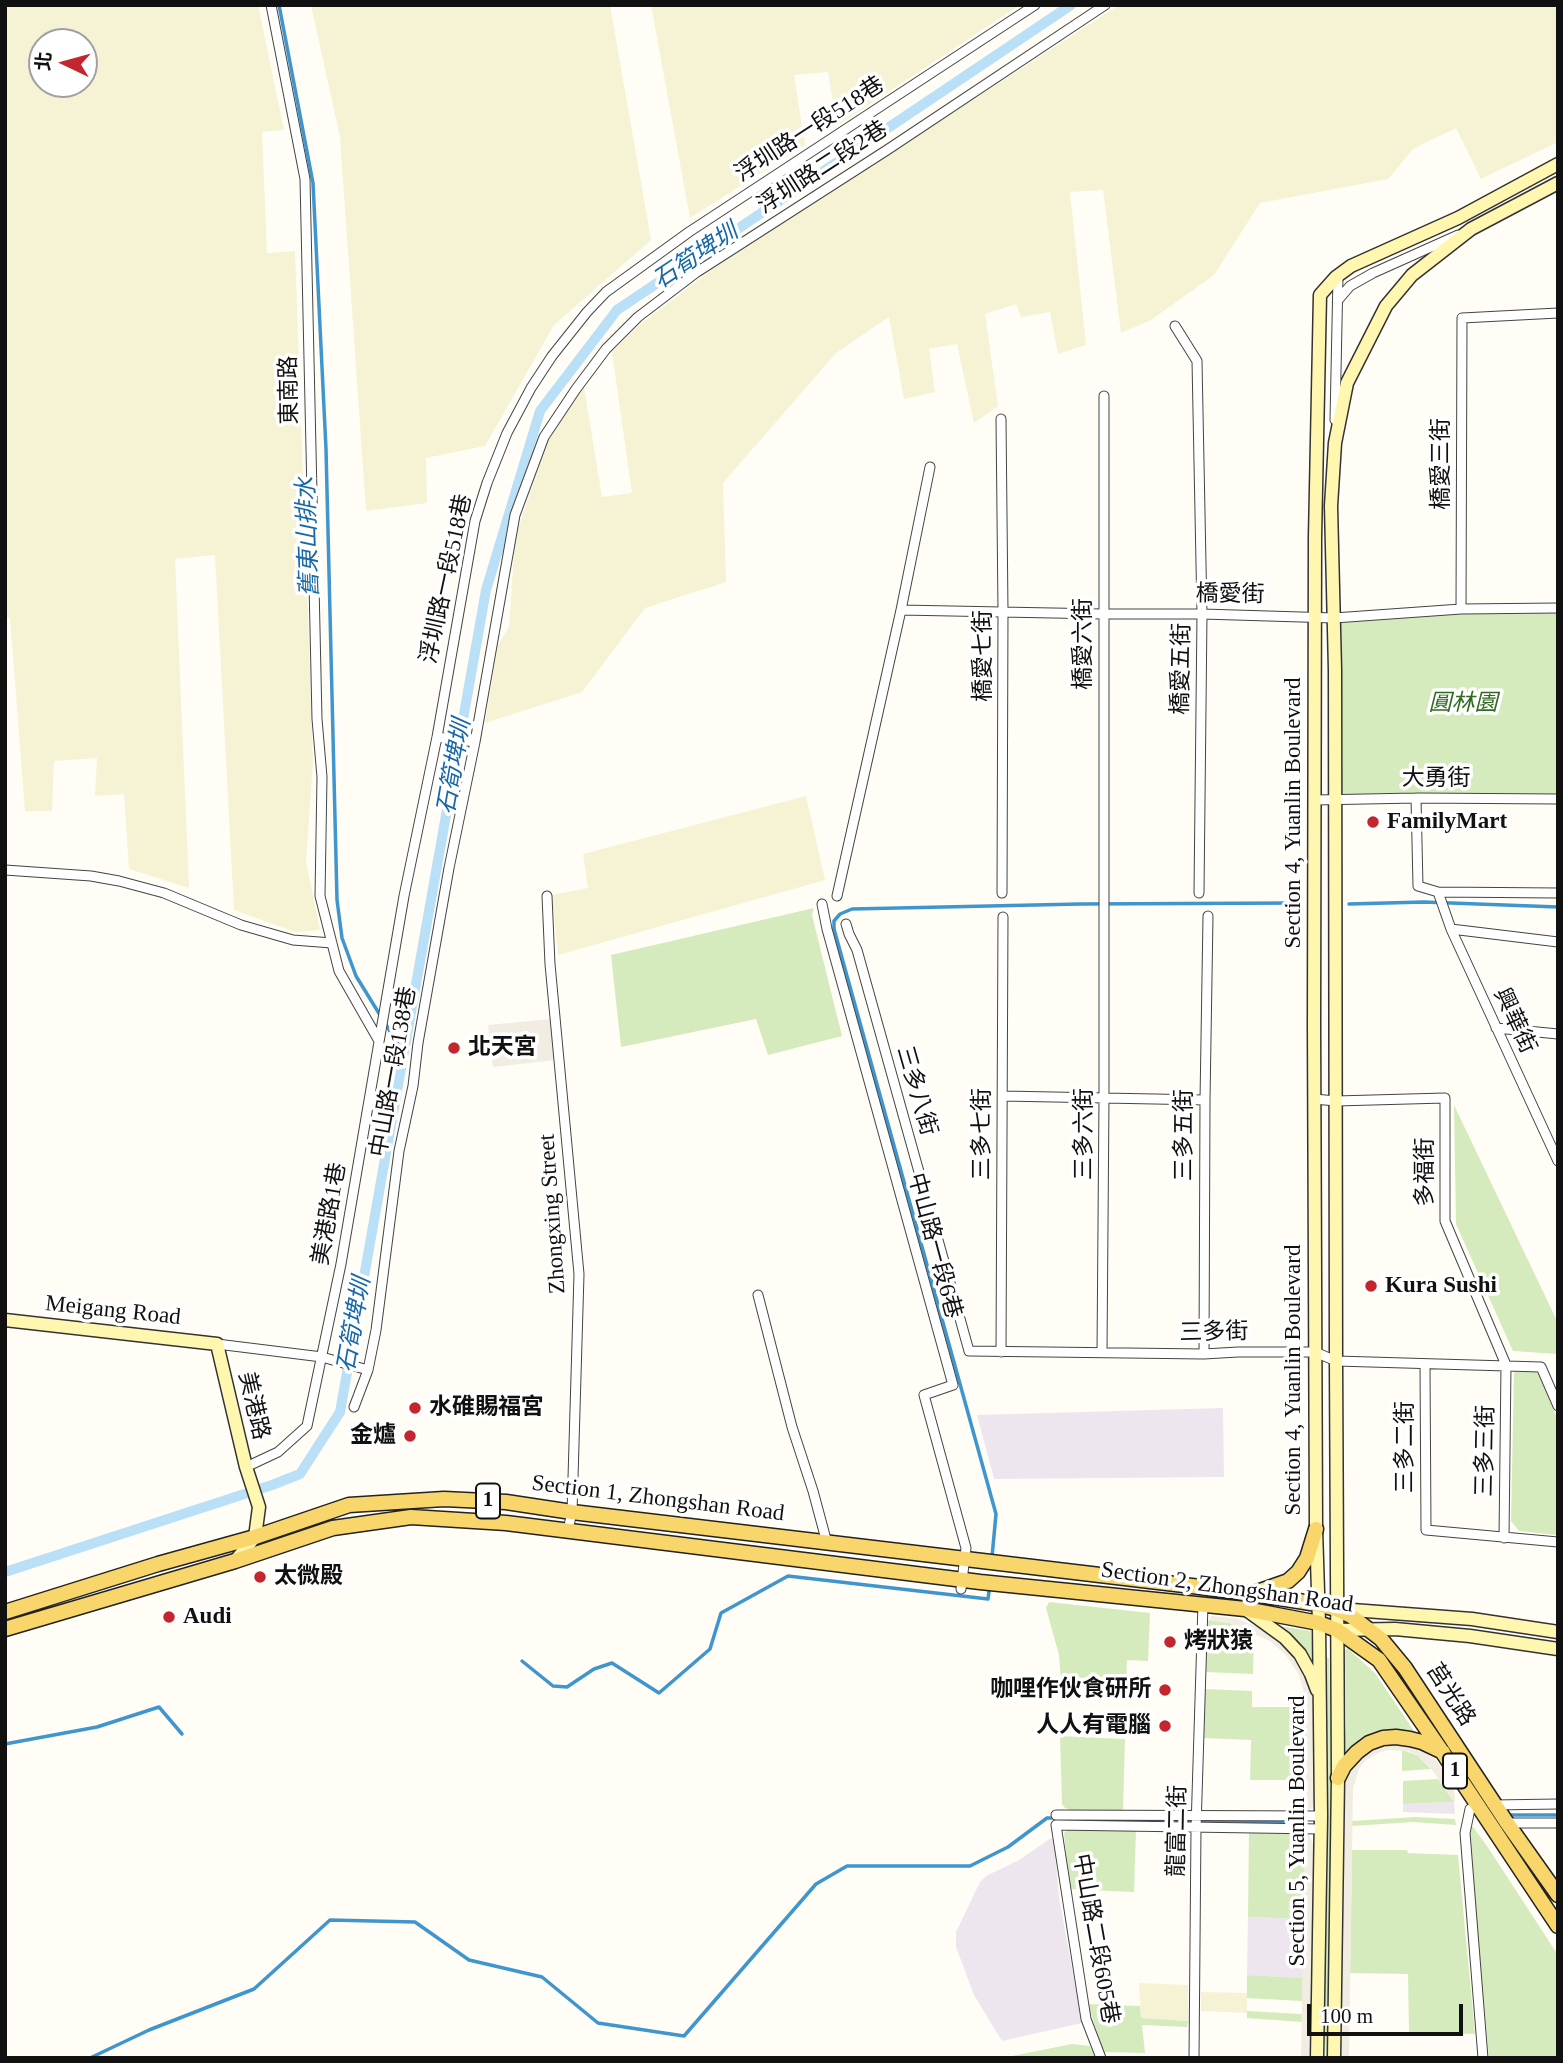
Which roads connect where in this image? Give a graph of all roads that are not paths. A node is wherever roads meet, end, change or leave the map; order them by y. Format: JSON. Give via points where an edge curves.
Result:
{"nodes":[{"id":1,"x":271,"y":5,"type":"edge"},
{"id":2,"x":1035,"y":5,"type":"edge"},
{"id":3,"x":1105,"y":5,"type":"edge"},
{"id":4,"x":1558,"y":164,"type":"edge"},
{"id":5,"x":1558,"y":183,"type":"edge"},
{"id":6,"x":1471,"y":229,"type":"junction"},
{"id":7,"x":1338,"y":276,"type":"junction"},
{"id":8,"x":1338,"y":300,"type":"junction"},
{"id":9,"x":1558,"y":313,"type":"edge"},
{"id":10,"x":1175,"y":326,"type":"dead end"},
{"id":11,"x":1104,"y":396,"type":"dead end"},
{"id":12,"x":1001,"y":419,"type":"dead end"},
{"id":13,"x":1335,"y":443,"type":"junction"},
{"id":14,"x":930,"y":467,"type":"dead end"},
{"id":15,"x":1558,"y":608,"type":"edge"},
{"id":16,"x":1461,"y":609,"type":"junction"},
{"id":17,"x":901,"y":610,"type":"junction"},
{"id":18,"x":1003,"y":611,"type":"junction"},
{"id":19,"x":1104,"y":614,"type":"junction"},
{"id":20,"x":1202,"y":614,"type":"junction"},
{"id":21,"x":1316,"y":616,"type":"junction"},
{"id":22,"x":1334,"y":618,"type":"junction"},
{"id":23,"x":437,"y":737,"type":"junction"},
{"id":24,"x":475,"y":742,"type":"junction"},
{"id":25,"x":1416,"y":798,"type":"junction"},
{"id":26,"x":1558,"y":799,"type":"edge"},
{"id":27,"x":1315,"y":800,"type":"junction"},
{"id":28,"x":1336,"y":801,"type":"junction"},
{"id":29,"x":5,"y":870,"type":"edge"},
{"id":30,"x":1002,"y":893,"type":"dead end"},
{"id":31,"x":1199,"y":893,"type":"dead end"},
{"id":32,"x":1558,"y":893,"type":"edge"},
{"id":33,"x":1438,"y":894,"type":"junction"},
{"id":34,"x":547,"y":895,"type":"dead end"},
{"id":35,"x":837,"y":896,"type":"dead end"},
{"id":36,"x":822,"y":904,"type":"dead end"},
{"id":37,"x":1104,"y":916,"type":"joint"},
{"id":38,"x":1208,"y":916,"type":"dead end"},
{"id":39,"x":1003,"y":917,"type":"dead end"},
{"id":40,"x":846,"y":924,"type":"dead end"},
{"id":41,"x":1451,"y":929,"type":"junction"},
{"id":42,"x":1558,"y":942,"type":"edge"},
{"id":43,"x":332,"y":943,"type":"junction"},
{"id":44,"x":382,"y":1027,"type":"joint"},
{"id":45,"x":1496,"y":1028,"type":"junction"},
{"id":46,"x":1558,"y":1034,"type":"edge"},
{"id":47,"x":379,"y":1041,"type":"junction"},
{"id":48,"x":1003,"y":1096,"type":"junction"},
{"id":49,"x":1104,"y":1098,"type":"junction"},
{"id":50,"x":1314,"y":1099,"type":"junction"},
{"id":51,"x":1205,"y":1100,"type":"junction"},
{"id":52,"x":1336,"y":1101,"type":"junction"},
{"id":53,"x":1558,"y":1161,"type":"edge"},
{"id":54,"x":758,"y":1295,"type":"dead end"},
{"id":55,"x":5,"y":1320,"type":"edge"},
{"id":56,"x":217,"y":1344,"type":"junction"},
{"id":57,"x":969,"y":1351,"type":"joint"},
{"id":58,"x":1001,"y":1352,"type":"junction"},
{"id":59,"x":1102,"y":1352,"type":"junction"},
{"id":60,"x":1315,"y":1352,"type":"junction"},
{"id":61,"x":1204,"y":1354,"type":"junction"},
{"id":62,"x":322,"y":1357,"type":"junction"},
{"id":63,"x":1336,"y":1361,"type":"junction"},
{"id":64,"x":1425,"y":1364,"type":"junction"},
{"id":65,"x":1506,"y":1365,"type":"junction"},
{"id":66,"x":368,"y":1370,"type":"junction"},
{"id":67,"x":1558,"y":1406,"type":"edge"},
{"id":68,"x":354,"y":1407,"type":"dead end"},
{"id":69,"x":247,"y":1472,"type":"junction"},
{"id":70,"x":572,"y":1512,"type":"junction"},
{"id":71,"x":1316,"y":1529,"type":"junction"},
{"id":72,"x":568,"y":1530,"type":"junction"},
{"id":73,"x":255,"y":1537,"type":"junction"},
{"id":74,"x":1504,"y":1538,"type":"junction"},
{"id":75,"x":1558,"y":1542,"type":"edge"},
{"id":76,"x":827,"y":1543,"type":"junction"},
{"id":77,"x":964,"y":1559,"type":"junction"},
{"id":78,"x":235,"y":1561,"type":"junction"},
{"id":79,"x":1017,"y":1567,"type":"joint"},
{"id":80,"x":961,"y":1584,"type":"junction"},
{"id":81,"x":1015,"y":1586,"type":"joint"},
{"id":82,"x":1250,"y":1594,"type":"junction"},
{"id":83,"x":1203,"y":1604,"type":"junction"},
{"id":84,"x":1317,"y":1604,"type":"junction"},
{"id":85,"x":1245,"y":1609,"type":"junction"},
{"id":86,"x":1336,"y":1609,"type":"junction"},
{"id":87,"x":5,"y":1612,"type":"edge"},
{"id":88,"x":1319,"y":1623,"type":"junction"},
{"id":89,"x":5,"y":1629,"type":"edge"},
{"id":90,"x":1369,"y":1629,"type":"junction"},
{"id":91,"x":1337,"y":1630,"type":"junction"},
{"id":92,"x":1558,"y":1632,"type":"edge"},
{"id":93,"x":1558,"y":1649,"type":"edge"},
{"id":94,"x":1321,"y":1717,"type":"junction"},
{"id":95,"x":1443,"y":1753,"type":"junction"},
{"id":96,"x":1338,"y":1778,"type":"junction"},
{"id":97,"x":1476,"y":1804,"type":"junction"},
{"id":98,"x":1558,"y":1804,"type":"edge"},
{"id":99,"x":1496,"y":1805,"type":"junction"},
{"id":100,"x":1056,"y":1815,"type":"dead end"},
{"id":101,"x":1196,"y":1816,"type":"junction"},
{"id":102,"x":1321,"y":1822,"type":"junction"},
{"id":103,"x":1507,"y":1823,"type":"junction"},
{"id":104,"x":1558,"y":1823,"type":"edge"},
{"id":105,"x":1491,"y":1824,"type":"junction"},
{"id":106,"x":1196,"y":1828,"type":"junction"},
{"id":107,"x":1558,"y":1895,"type":"edge"},
{"id":108,"x":1558,"y":1926,"type":"edge"},
{"id":109,"x":1101,"y":2058,"type":"edge"},
{"id":110,"x":1194,"y":2058,"type":"edge"},
{"id":111,"x":1317,"y":2058,"type":"edge"},
{"id":112,"x":1334,"y":2058,"type":"edge"},
{"id":113,"x":1483,"y":2058,"type":"edge"}],
"edges":[{"from":1,"to":43,"type":"street","name":"東南路","via":[[305,179],[322,778],[320,896]]},
{"from":2,"to":23,"type":"street","name":"浮圳路一段518巷","via":[[652,257],[587,312],[531,388],[487,483],[473,534]]},
{"from":3,"to":24,"type":"street","name":"浮圳路二段2巷","via":[[697,272],[638,317],[606,349],[544,437],[515,515]]},
{"from":4,"to":7,"type":"main road","name":"Section 4, Yuanlin Boulevard"},
{"from":5,"to":6,"type":"main road","name":"Section 4, Yuanlin Boulevard"},
{"from":6,"to":8,"type":"street","via":[[1373,273],[1350,286]]},
{"from":6,"to":13,"type":"main road","name":"Section 4, Yuanlin Boulevard","via":[[1412,275],[1386,306],[1348,383]]},
{"from":7,"to":8,"type":"street"},
{"from":7,"to":21,"type":"main road","name":"Section 4, Yuanlin Boulevard","via":[[1320,295]]},
{"from":8,"to":13,"type":"street"},
{"from":9,"to":16,"type":"street","name":"橋愛三街","via":[[1462,318]]},
{"from":10,"to":20,"type":"street","name":"橋愛五街","via":[[1197,362]]},
{"from":11,"to":19,"type":"street","name":"橋愛六街"},
{"from":12,"to":18,"type":"street","name":"橋愛七街"},
{"from":13,"to":22,"type":"main road","name":"Section 4, Yuanlin Boulevard","via":[[1331,506]]},
{"from":14,"to":17,"type":"street"},
{"from":15,"to":16,"type":"street","name":"橋愛街"},
{"from":16,"to":22,"type":"street","name":"橋愛街"},
{"from":17,"to":18,"type":"street","name":"橋愛街"},
{"from":17,"to":35,"type":"street"},
{"from":18,"to":19,"type":"street","name":"橋愛街"},
{"from":18,"to":30,"type":"street","name":"橋愛七街"},
{"from":19,"to":20,"type":"street","name":"橋愛街"},
{"from":19,"to":37,"type":"street","name":"橋愛六街"},
{"from":20,"to":21,"type":"street","name":"橋愛街"},
{"from":20,"to":31,"type":"street","name":"橋愛五街"},
{"from":21,"to":22,"type":"street","name":"橋愛街"},
{"from":21,"to":27,"type":"main road","name":"Section 4, Yuanlin Boulevard"},
{"from":22,"to":28,"type":"main road","name":"Section 4, Yuanlin Boulevard"},
{"from":23,"to":24,"type":"street"},
{"from":23,"to":44,"type":"street","name":"浮圳路一段518巷"},
{"from":24,"to":66,"type":"street","name":"中山路一段138巷","via":[[420,1030]]},
{"from":25,"to":26,"type":"street","name":"大勇街"},
{"from":25,"to":28,"type":"street","name":"大勇街"},
{"from":25,"to":33,"type":"street","via":[[1418,886]]},
{"from":27,"to":28,"type":"street","name":"大勇街"},
{"from":27,"to":50,"type":"main road","name":"Section 4, Yuanlin Boulevard"},
{"from":28,"to":52,"type":"main road","name":"Section 4, Yuanlin Boulevard"},
{"from":29,"to":43,"type":"street","via":[[120,881],[164,893],[254,929],[293,940]]},
{"from":32,"to":33,"type":"street"},
{"from":33,"to":41,"type":"street","name":"興華街"},
{"from":34,"to":70,"type":"street","name":"Zhongxing Street","via":[[579,1274]]},
{"from":36,"to":77,"type":"street","name":"中山路一段6巷","via":[[953,1385],[924,1395],[966,1548]]},
{"from":37,"to":49,"type":"street","name":"三多六街"},
{"from":38,"to":51,"type":"street","name":"三多五街"},
{"from":39,"to":48,"type":"street","name":"三多七街"},
{"from":40,"to":57,"type":"street","name":"三多八街"},
{"from":41,"to":42,"type":"street"},
{"from":41,"to":45,"type":"street","name":"興華街"},
{"from":43,"to":47,"type":"street","via":[[340,971]]},
{"from":44,"to":47,"type":"street","name":"美港路1巷"},
{"from":45,"to":46,"type":"street"},
{"from":45,"to":53,"type":"street","name":"興華街"},
{"from":47,"to":62,"type":"street","name":"美港路1巷"},
{"from":48,"to":49,"type":"street"},
{"from":48,"to":58,"type":"street","name":"三多七街"},
{"from":49,"to":51,"type":"street"},
{"from":49,"to":59,"type":"street","name":"三多六街"},
{"from":50,"to":52,"type":"street","name":"多福街"},
{"from":50,"to":60,"type":"main road","name":"Section 4, Yuanlin Boulevard"},
{"from":51,"to":61,"type":"street","name":"三多五街"},
{"from":52,"to":63,"type":"main road","name":"Section 4, Yuanlin Boulevard"},
{"from":52,"to":65,"type":"street","name":"多福街","via":[[1446,1098],[1446,1221]]},
{"from":54,"to":76,"type":"street"},
{"from":55,"to":56,"type":"main road","name":"Meigang Road"},
{"from":56,"to":62,"type":"street"},
{"from":56,"to":69,"type":"main road","name":"美港路"},
{"from":57,"to":58,"type":"street","name":"三多街"},
{"from":58,"to":59,"type":"street","name":"三多街"},
{"from":59,"to":61,"type":"street","name":"三多街"},
{"from":60,"to":61,"type":"street","name":"三多街"},
{"from":60,"to":63,"type":"street","name":"三多街"},
{"from":60,"to":71,"type":"main road","name":"Section 4, Yuanlin Boulevard"},
{"from":62,"to":66,"type":"street"},
{"from":62,"to":69,"type":"street","name":"美港路1巷","via":[[307,1426]]},
{"from":63,"to":64,"type":"street","name":"三多街"},
{"from":63,"to":86,"type":"main road","name":"Section 4, Yuanlin Boulevard"},
{"from":64,"to":65,"type":"street","name":"三多街"},
{"from":64,"to":74,"type":"street","name":"三多二街","via":[[1426,1530]]},
{"from":65,"to":67,"type":"street","name":"三多街","via":[[1541,1367]]},
{"from":65,"to":74,"type":"street","name":"三多三街"},
{"from":66,"to":68,"type":"street","name":"中山路一段138巷"},
{"from":69,"to":73,"type":"main road","name":"美港路","via":[[259,1507]]},
{"from":70,"to":72,"type":"street","name":"Zhongxing Street"},
{"from":70,"to":73,"type":"main road","name":"Section 1, Zhongshan Road","number":"1","via":[[444,1499],[348,1505]]},
{"from":70,"to":76,"type":"main road","name":"Section 1, Zhongshan Road","number":"1"},
{"from":71,"to":82,"type":"main road","via":[[1298,1572],[1288,1581]]},
{"from":71,"to":84,"type":"main road","name":"Section 4, Yuanlin Boulevard"},
{"from":72,"to":78,"type":"main road","name":"Section 1, Zhongshan Road","number":"1","via":[[411,1517],[333,1528]]},
{"from":72,"to":80,"type":"main road","name":"Section 1, Zhongshan Road","number":"1"},
{"from":73,"to":78,"type":"main road"},
{"from":73,"to":87,"type":"main road","name":"Section 1, Zhongshan Road","number":"1"},
{"from":74,"to":75,"type":"street"},
{"from":76,"to":77,"type":"main road","name":"Section 1, Zhongshan Road","number":"1"},
{"from":77,"to":79,"type":"main road","name":"Section 1, Zhongshan Road","number":"1"},
{"from":77,"to":80,"type":"street","name":"中山路一段6巷"},
{"from":78,"to":89,"type":"main road","name":"Section 1, Zhongshan Road","number":"1"},
{"from":79,"to":82,"type":"main road","name":"Section 2, Zhongshan Road","number":"1"},
{"from":80,"to":81,"type":"main road","name":"Section 1, Zhongshan Road","number":"1"},
{"from":81,"to":83,"type":"main road","name":"Section 2, Zhongshan Road","number":"1"},
{"from":82,"to":84,"type":"main road","name":"Section 2, Zhongshan Road","number":"1"},
{"from":83,"to":85,"type":"main road","name":"Section 2, Zhongshan Road","number":"1"},
{"from":83,"to":101,"type":"street","name":"龍富二街"},
{"from":84,"to":86,"type":"main road","name":"Section 2, Zhongshan Road","number":"1"},
{"from":84,"to":88,"type":"main road","name":"Section 5, Yuanlin Boulevard"},
{"from":85,"to":88,"type":"main road","name":"Section 2, Zhongshan Road","number":"1"},
{"from":85,"to":94,"type":"main road","via":[[1300,1654],[1317,1690]]},
{"from":86,"to":90,"type":"main road","name":"莒光路","number":"1"},
{"from":86,"to":91,"type":"main road","name":"Section 4, Yuanlin Boulevard"},
{"from":86,"to":92,"type":"main road","name":"Section 2, Zhongshan Road","via":[[1472,1619]]},
{"from":88,"to":91,"type":"main road","name":"Section 2, Zhongshan Road","number":"1"},
{"from":88,"to":94,"type":"main road","name":"Section 5, Yuanlin Boulevard"},
{"from":90,"to":91,"type":"main road","name":"Section 2, Zhongshan Road","number":"1"},
{"from":90,"to":93,"type":"main road","name":"Section 2, Zhongshan Road","via":[[1470,1636]]},
{"from":90,"to":99,"type":"main road","name":"莒光路","number":"1","via":[[1405,1668]]},
{"from":91,"to":95,"type":"main road","number":"1","via":[[1379,1660]]},
{"from":91,"to":96,"type":"main road","name":"Section 5, Yuanlin Boulevard"},
{"from":94,"to":102,"type":"main road","name":"Section 5, Yuanlin Boulevard"},
{"from":95,"to":96,"type":"main road","via":[[1410,1739],[1383,1738],[1357,1752]]},
{"from":95,"to":97,"type":"main road","number":"1"},
{"from":96,"to":112,"type":"main road","name":"Section 5, Yuanlin Boulevard"},
{"from":97,"to":99,"type":"street"},
{"from":97,"to":105,"type":"main road","number":"1"},
{"from":97,"to":113,"type":"street","via":[[1470,1809],[1465,1833]]},
{"from":98,"to":99,"type":"street"},
{"from":99,"to":103,"type":"main road","name":"莒光路","number":"1"},
{"from":100,"to":101,"type":"street"},
{"from":101,"to":102,"type":"street"},
{"from":101,"to":106,"type":"street","name":"龍富二街"},
{"from":102,"to":106,"type":"street"},
{"from":102,"to":111,"type":"main road","name":"Section 5, Yuanlin Boulevard"},
{"from":103,"to":104,"type":"street"},
{"from":103,"to":105,"type":"street"},
{"from":103,"to":107,"type":"main road","number":"1"},
{"from":105,"to":108,"type":"main road","number":"1"},
{"from":106,"to":109,"type":"street","name":"中山路二段605巷","via":[[1056,1825],[1086,2019]]},
{"from":106,"to":110,"type":"street","name":"龍富二街"}]}
